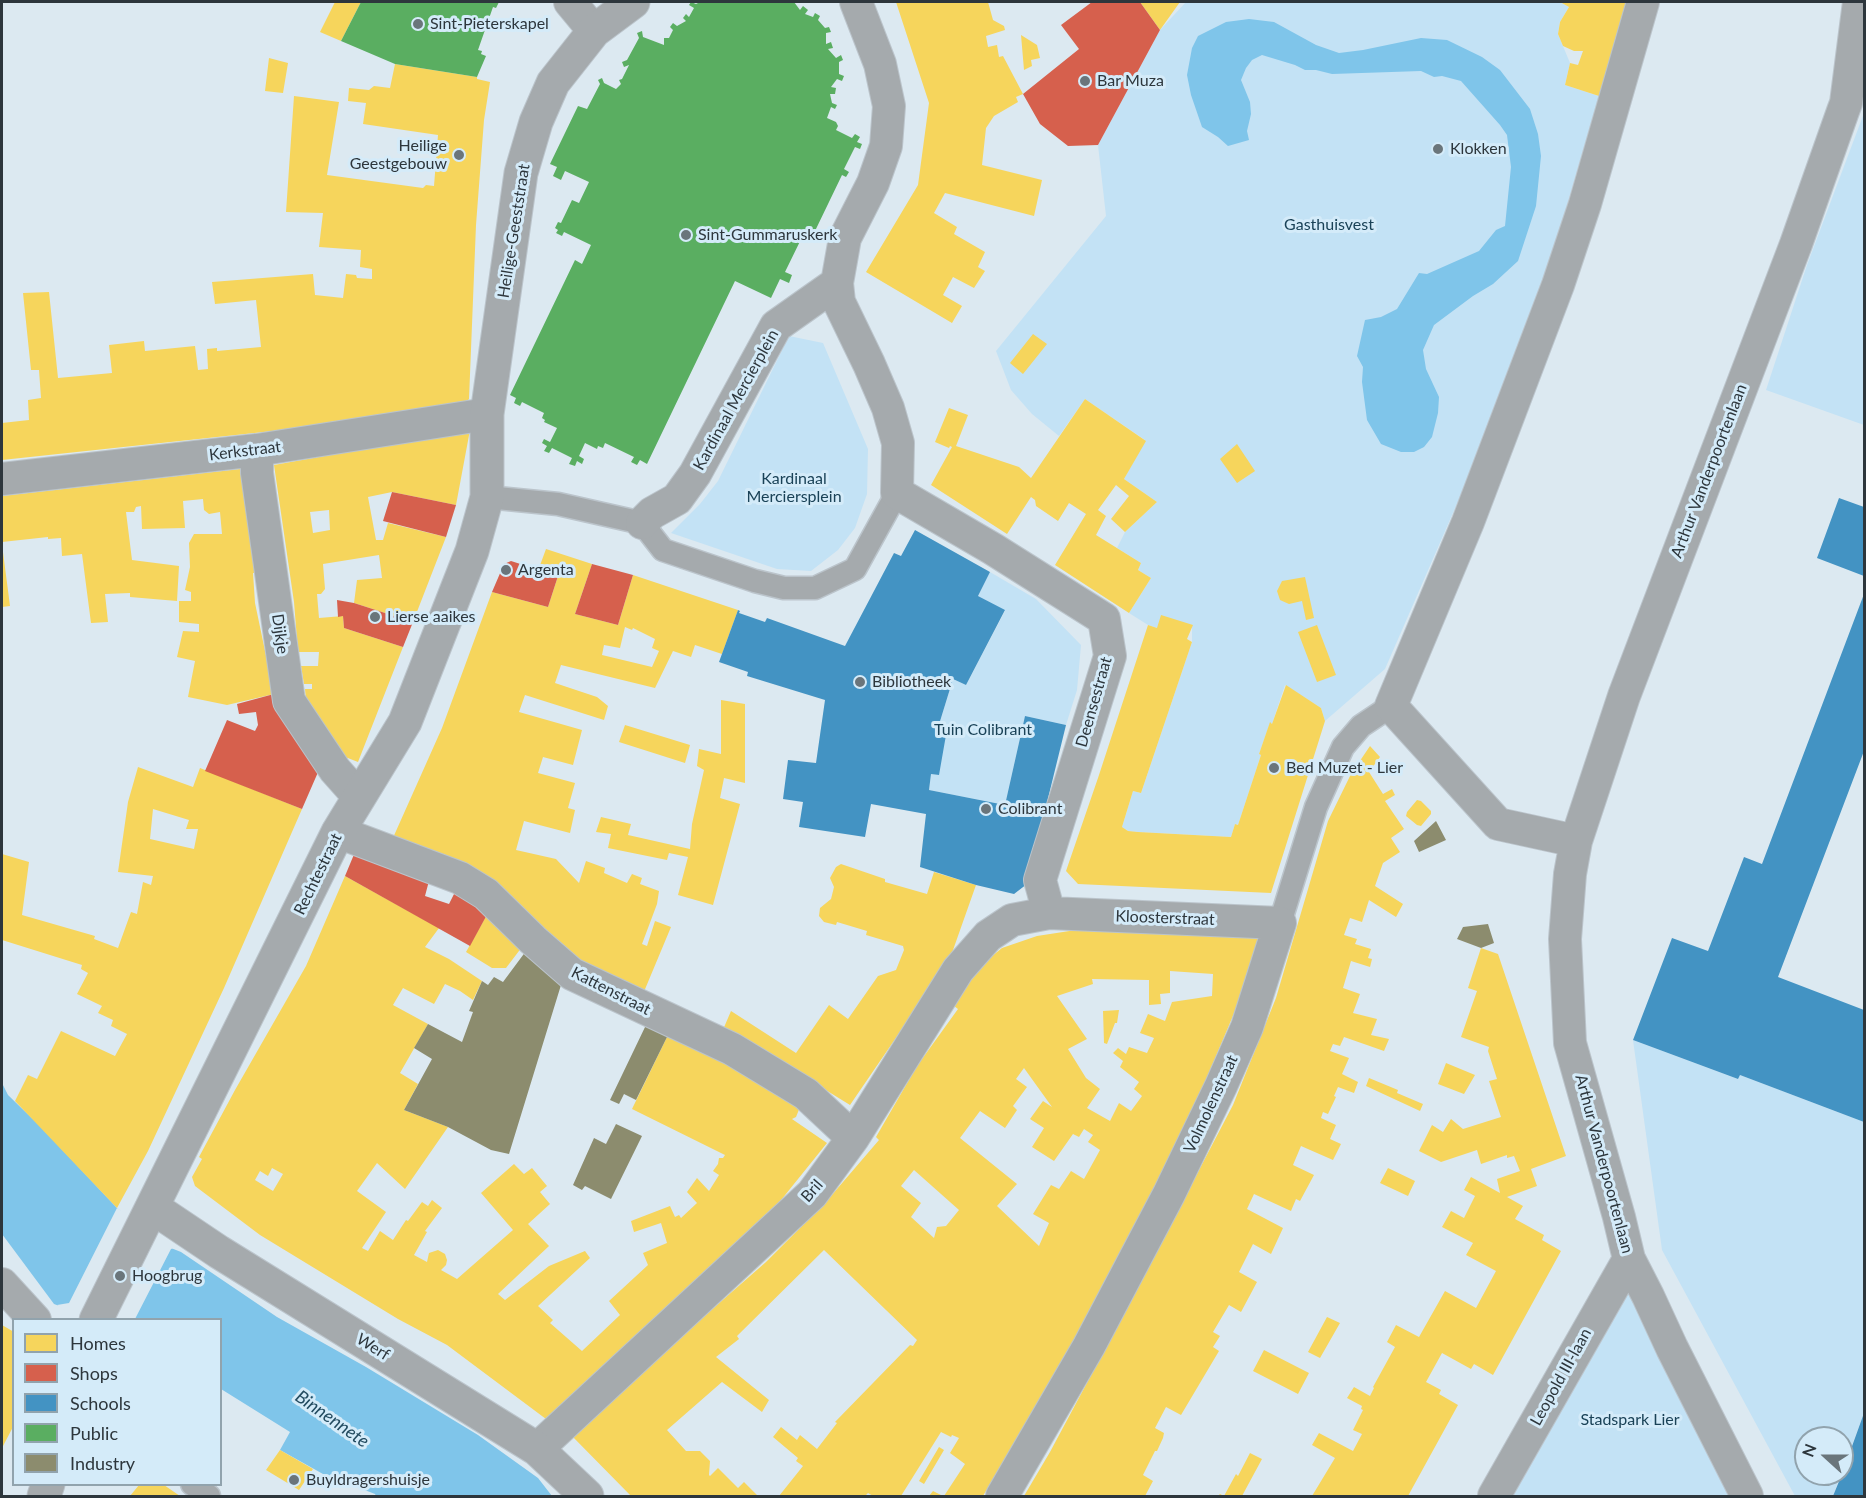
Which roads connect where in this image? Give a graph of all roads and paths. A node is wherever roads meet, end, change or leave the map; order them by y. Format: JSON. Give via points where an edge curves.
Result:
{"nodes":[{"id":1,"x":570,"y":2,"type":"edge"},
{"id":2,"x":633,"y":2,"type":"edge"},
{"id":3,"x":856,"y":2,"type":"edge"},
{"id":4,"x":1643,"y":2,"type":"edge"},
{"id":5,"x":1859,"y":2,"type":"edge"},
{"id":6,"x":594,"y":31,"type":"junction"},
{"id":7,"x":1864,"y":69,"type":"edge"},
{"id":8,"x":1846,"y":103,"type":"junction"},
{"id":9,"x":837,"y":283,"type":"junction"},
{"id":10,"x":487,"y":414,"type":"junction"},
{"id":11,"x":257,"y":450,"type":"junction"},
{"id":12,"x":2,"y":479,"type":"edge"},
{"id":13,"x":897,"y":493,"type":"junction"},
{"id":14,"x":487,"y":497,"type":"junction"},
{"id":15,"x":642,"y":524,"type":"junction"},
{"id":16,"x":1391,"y":706,"type":"junction"},
{"id":17,"x":359,"y":797,"type":"junction"},
{"id":18,"x":338,"y":832,"type":"junction"},
{"id":19,"x":1576,"y":841,"type":"junction"},
{"id":20,"x":1050,"y":913,"type":"junction"},
{"id":21,"x":1280,"y":923,"type":"junction"},
{"id":22,"x":853,"y":1138,"type":"junction"},
{"id":23,"x":147,"y":1216,"type":"junction"},
{"id":24,"x":1629,"y":1259,"type":"junction"},
{"id":25,"x":2,"y":1284,"type":"edge"},
{"id":26,"x":33,"y":1318,"type":"edge"},
{"id":27,"x":97,"y":1318,"type":"edge"},
{"id":28,"x":537,"y":1449,"type":"junction"},
{"id":29,"x":193,"y":1486,"type":"edge"},
{"id":30,"x":209,"y":1497,"type":"edge"},
{"id":31,"x":587,"y":1497,"type":"edge"},
{"id":32,"x":1002,"y":1497,"type":"edge"},
{"id":33,"x":1494,"y":1497,"type":"edge"},
{"id":34,"x":1747,"y":1497,"type":"edge"}],
"edges":[{"from":1,"to":6,"type":"street"},
{"from":2,"to":6,"type":"street","name":"Heilige-Geeststraat"},
{"from":3,"to":9,"type":"street","via":[[880,64],[889,106],[886,146],[873,183],[845,238]]},
{"from":4,"to":16,"type":"street","via":[[1558,285],[1468,522]]},
{"from":5,"to":8,"type":"street","name":"Arthur Vanderpoortenlaan"},
{"from":6,"to":10,"type":"street","name":"Heilige-Geeststraat","via":[[553,83],[520,173]]},
{"from":7,"to":8,"type":"street","name":"Arthur Vanderpoortenlaan"},
{"from":8,"to":19,"type":"street","name":"Arthur Vanderpoortenlaan","via":[[1624,696]]},
{"from":9,"to":13,"type":"street","via":[[839,302],[888,408],[898,443]]},
{"from":9,"to":15,"type":"street","name":"Kardinaal Mercierplein","via":[[776,326],[695,474],[677,499],[652,513]]},
{"from":10,"to":11,"type":"street","name":"Kerkstraat"},
{"from":10,"to":14,"type":"street","name":"Rechtestraat"},
{"from":11,"to":12,"type":"street","name":"Kerkstraat"},
{"from":11,"to":17,"type":"street","name":"Dijkje","via":[[289,701]]},
{"from":13,"to":15,"type":"street","via":[[855,569],[815,588],[784,588],[755,581],[663,550]]},
{"from":13,"to":20,"type":"street","name":"Deensestraat","via":[[1104,620],[1110,656],[1040,880]]},
{"from":14,"to":15,"type":"street","via":[[558,504]]},
{"from":14,"to":17,"type":"street","name":"Rechtestraat","via":[[472,550],[405,722]]},
{"from":16,"to":19,"type":"street","via":[[1498,824]]},
{"from":16,"to":21,"type":"street","name":"Volmolenstraat","via":[[1361,726],[1342,747],[1316,807]]},
{"from":17,"to":18,"type":"street","name":"Rechtestraat"},
{"from":18,"to":22,"type":"street","name":"Kattenstraat","via":[[460,878],[486,894],[572,974],[732,1049],[806,1094]]},
{"from":18,"to":23,"type":"street","name":"Rechtestraat"},
{"from":19,"to":24,"type":"street","name":"Arthur Vanderpoortenlaan","via":[[1565,939],[1570,1042]]},
{"from":20,"to":21,"type":"street","name":"Kloosterstraat"},
{"from":20,"to":22,"type":"street","name":"Bril","via":[[1012,920],[988,936],[958,970]]},
{"from":21,"to":32,"type":"street","name":"Volmolenstraat","via":[[1247,1027],[1211,1108],[1089,1346]]},
{"from":22,"to":28,"type":"street","name":"Bril","via":[[812,1194]]},
{"from":23,"to":27,"type":"street","name":"Rechtestraat"},
{"from":23,"to":28,"type":"street","name":"Werf","via":[[219,1252]]},
{"from":24,"to":33,"type":"street","name":"Leopold III-laan"},
{"from":24,"to":34,"type":"street","name":"Arthur Vanderpoortenlaan"},
{"from":25,"to":26,"type":"street"},
{"from":28,"to":31,"type":"street","name":"Werf"},
{"from":29,"to":30,"type":"street"}]}
